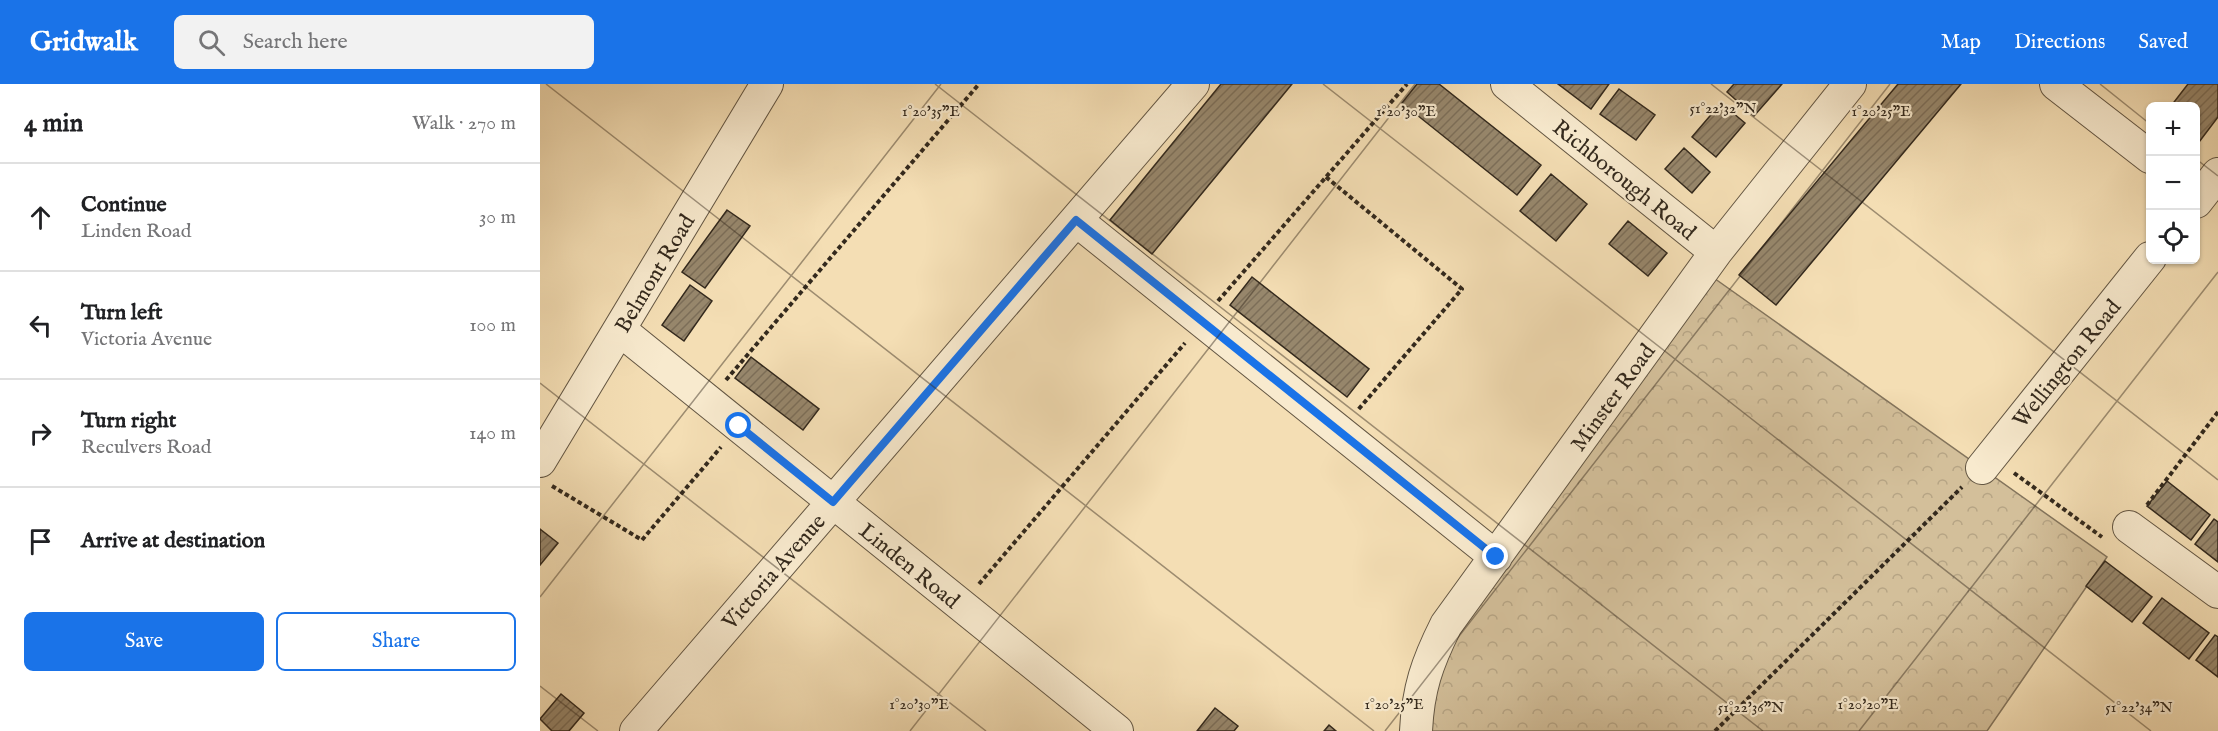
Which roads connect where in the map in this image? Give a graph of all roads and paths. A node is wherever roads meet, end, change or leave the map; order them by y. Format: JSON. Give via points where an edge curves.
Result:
{"nodes":[{"id":1,"x":767,"y":84,"type":"edge"},
{"id":2,"x":979,"y":84,"type":"edge"},
{"id":3,"x":1193,"y":84,"type":"edge"},
{"id":4,"x":1407,"y":84,"type":"edge"},
{"id":5,"x":1507,"y":84,"type":"edge"},
{"id":6,"x":1850,"y":84,"type":"edge"},
{"id":7,"x":2056,"y":84,"type":"edge"},
{"id":8,"x":2150,"y":156,"type":"edge"},
{"id":9,"x":1326,"y":177,"type":"junction"},
{"id":10,"x":1076,"y":220,"type":"junction"},
{"id":11,"x":1716,"y":252,"type":"junction"},
{"id":12,"x":2146,"y":264,"type":"edge"},
{"id":13,"x":1202,"y":322,"type":"junction"},
{"id":14,"x":620,"y":330,"type":"junction"},
{"id":15,"x":708,"y":401,"type":"junction"},
{"id":16,"x":2218,"y":412,"type":"edge"},
{"id":17,"x":739,"y":426,"type":"junction"},
{"id":18,"x":1339,"y":432,"type":"junction"},
{"id":19,"x":1986,"y":462,"type":"junction"},
{"id":20,"x":545,"y":473,"type":"edge"},
{"id":21,"x":833,"y":502,"type":"junction"},
{"id":22,"x":2129,"y":527,"type":"junction"},
{"id":23,"x":1496,"y":557,"type":"junction"},
{"id":24,"x":2218,"y":592,"type":"edge"},
{"id":25,"x":961,"y":605,"type":"junction"},
{"id":26,"x":636,"y":731,"type":"edge"},
{"id":27,"x":1117,"y":731,"type":"edge"},
{"id":28,"x":1416,"y":731,"type":"edge"},
{"id":29,"x":1715,"y":731,"type":"edge"}],
"edges":[{"from":1,"to":14,"type":"street","name":"Belmont Road"},
{"from":2,"to":15,"type":"path"},
{"from":3,"to":10,"type":"street","name":"Victoria Avenue"},
{"from":4,"to":9,"type":"path"},
{"from":5,"to":11,"type":"street","name":"Richborough Road"},
{"from":6,"to":11,"type":"street","name":"Minster Road"},
{"from":7,"to":8,"type":"street"},
{"from":9,"to":13,"type":"path"},
{"from":9,"to":18,"type":"path","via":[[1462,289]]},
{"from":10,"to":13,"type":"street"},
{"from":10,"to":21,"type":"street","name":"Victoria Avenue"},
{"from":11,"to":23,"type":"street","name":"Minster Road"},
{"from":12,"to":19,"type":"street","name":"Wellington Road"},
{"from":13,"to":18,"type":"street"},
{"from":13,"to":25,"type":"path"},
{"from":14,"to":15,"type":"street","name":"Linden Road"},
{"from":14,"to":20,"type":"street","name":"Belmont Road"},
{"from":15,"to":17,"type":"street","name":"Linden Road"},
{"from":16,"to":22,"type":"path"},
{"from":17,"to":20,"type":"path","via":[[642,540]]},
{"from":17,"to":21,"type":"street","name":"Linden Road"},
{"from":18,"to":23,"type":"street"},
{"from":19,"to":22,"type":"path","via":[[2114,546]]},
{"from":19,"to":29,"type":"path"},
{"from":21,"to":25,"type":"street","name":"Linden Road"},
{"from":21,"to":26,"type":"street","name":"Victoria Avenue"},
{"from":22,"to":24,"type":"street"},
{"from":23,"to":28,"type":"street","name":"Minster Road","via":[[1446,626],[1429,660],[1417,706]]},
{"from":25,"to":27,"type":"street","name":"Linden Road"}]}
